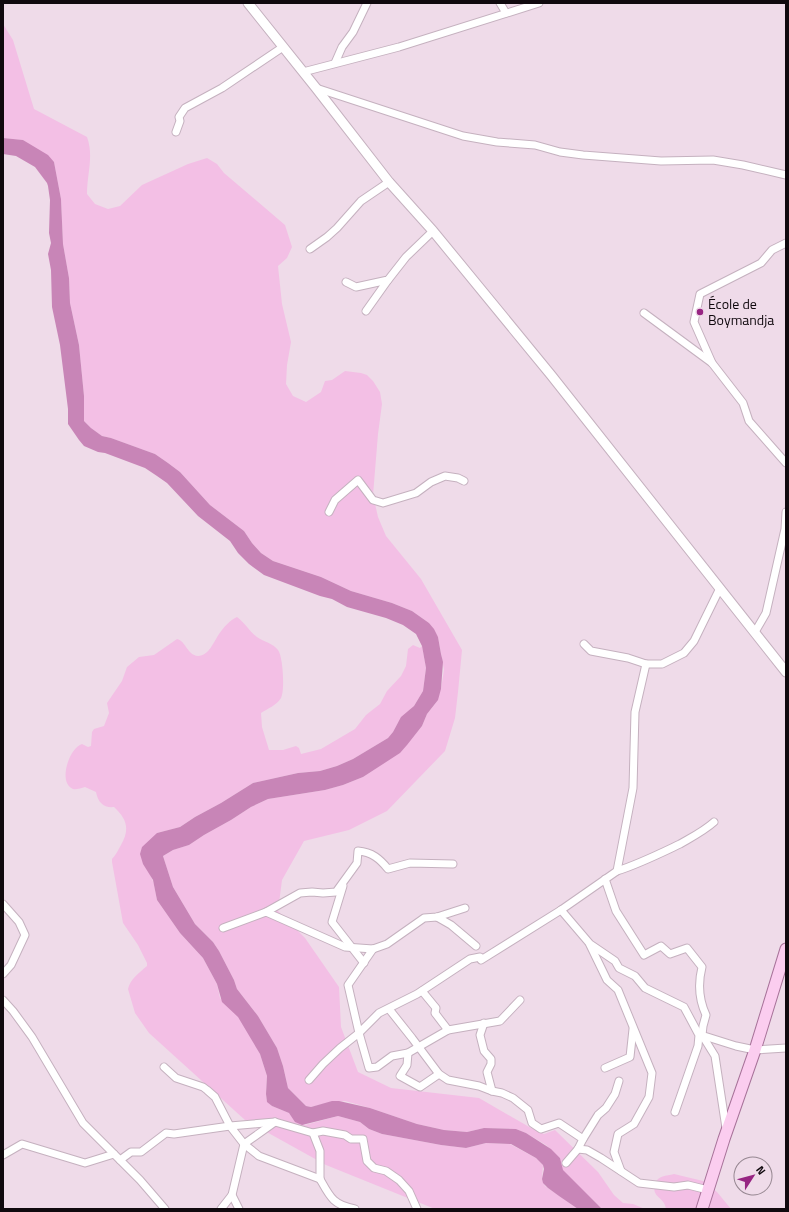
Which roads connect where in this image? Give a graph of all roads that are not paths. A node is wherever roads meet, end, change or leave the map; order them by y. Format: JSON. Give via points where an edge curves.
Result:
{"nodes":[{"id":1,"x":248,"y":3,"type":"edge"},
{"id":2,"x":367,"y":3,"type":"edge"},
{"id":3,"x":500,"y":3,"type":"edge"},
{"id":4,"x":539,"y":3,"type":"edge"},
{"id":5,"x":506,"y":13,"type":"junction"},
{"id":6,"x":283,"y":47,"type":"junction"},
{"id":7,"x":335,"y":63,"type":"junction"},
{"id":8,"x":303,"y":72,"type":"junction"},
{"id":9,"x":316,"y":88,"type":"junction"},
{"id":10,"x":176,"y":132,"type":"dead end"},
{"id":11,"x":786,"y":175,"type":"edge"},
{"id":12,"x":389,"y":182,"type":"junction"},
{"id":13,"x":433,"y":231,"type":"junction"},
{"id":14,"x":786,"y":243,"type":"edge"},
{"id":15,"x":310,"y":249,"type":"dead end"},
{"id":16,"x":388,"y":280,"type":"junction"},
{"id":17,"x":346,"y":282,"type":"dead end"},
{"id":18,"x":366,"y":311,"type":"dead end"},
{"id":19,"x":644,"y":314,"type":"dead end"},
{"id":20,"x":712,"y":363,"type":"junction"},
{"id":21,"x":786,"y":463,"type":"edge"},
{"id":22,"x":464,"y":481,"type":"dead end"},
{"id":23,"x":329,"y":512,"type":"dead end"},
{"id":24,"x":786,"y":512,"type":"edge"},
{"id":25,"x":785,"y":529,"type":"edge"},
{"id":26,"x":720,"y":588,"type":"junction"},
{"id":27,"x":755,"y":632,"type":"junction"},
{"id":28,"x":584,"y":644,"type":"dead end"},
{"id":29,"x":646,"y":664,"type":"junction"},
{"id":30,"x":786,"y":672,"type":"edge"},
{"id":31,"x":714,"y":822,"type":"dead end"},
{"id":32,"x":453,"y":864,"type":"dead end"},
{"id":33,"x":617,"y":872,"type":"junction"},
{"id":34,"x":605,"y":879,"type":"junction"},
{"id":35,"x":344,"y":880,"type":"junction"},
{"id":36,"x":3,"y":904,"type":"edge"},
{"id":37,"x":465,"y":908,"type":"dead end"},
{"id":38,"x":561,"y":910,"type":"junction"},
{"id":39,"x":266,"y":912,"type":"junction"},
{"id":40,"x":437,"y":918,"type":"junction"},
{"id":41,"x":223,"y":928,"type":"dead end"},
{"id":42,"x":590,"y":944,"type":"junction"},
{"id":43,"x":476,"y":946,"type":"dead end"},
{"id":44,"x":352,"y":947,"type":"junction"},
{"id":45,"x":373,"y":949,"type":"junction"},
{"id":46,"x":786,"y":949,"type":"edge"},
{"id":47,"x":364,"y":963,"type":"junction"},
{"id":48,"x":3,"y":974,"type":"edge"},
{"id":49,"x":422,"y":990,"type":"junction"},
{"id":50,"x":3,"y":1000,"type":"edge"},
{"id":51,"x":520,"y":1000,"type":"dead end"},
{"id":52,"x":389,"y":1009,"type":"junction"},
{"id":53,"x":484,"y":1023,"type":"junction"},
{"id":54,"x":633,"y":1028,"type":"junction"},
{"id":55,"x":448,"y":1030,"type":"junction"},
{"id":56,"x":359,"y":1033,"type":"junction"},
{"id":57,"x":700,"y":1035,"type":"junction"},
{"id":58,"x":418,"y":1046,"type":"junction"},
{"id":59,"x":786,"y":1048,"type":"edge"},
{"id":60,"x":755,"y":1050,"type":"junction"},
{"id":61,"x":408,"y":1053,"type":"junction"},
{"id":62,"x":164,"y":1067,"type":"dead end"},
{"id":63,"x":605,"y":1068,"type":"dead end"},
{"id":64,"x":439,"y":1074,"type":"junction"},
{"id":65,"x":309,"y":1080,"type":"dead end"},
{"id":66,"x":619,"y":1081,"type":"dead end"},
{"id":67,"x":492,"y":1091,"type":"junction"},
{"id":68,"x":675,"y":1112,"type":"dead end"},
{"id":69,"x":275,"y":1122,"type":"junction"},
{"id":70,"x":230,"y":1126,"type":"junction"},
{"id":71,"x":726,"y":1132,"type":"junction"},
{"id":72,"x":313,"y":1133,"type":"junction"},
{"id":73,"x":583,"y":1139,"type":"junction"},
{"id":74,"x":244,"y":1144,"type":"junction"},
{"id":75,"x":578,"y":1149,"type":"junction"},
{"id":76,"x":114,"y":1154,"type":"junction"},
{"id":77,"x":3,"y":1156,"type":"edge"},
{"id":78,"x":120,"y":1160,"type":"junction"},
{"id":79,"x":566,"y":1163,"type":"dead end"},
{"id":80,"x":621,"y":1171,"type":"junction"},
{"id":81,"x":320,"y":1179,"type":"junction"},
{"id":82,"x":708,"y":1190,"type":"junction"},
{"id":83,"x":232,"y":1195,"type":"junction"},
{"id":84,"x":165,"y":1209,"type":"edge"},
{"id":85,"x":221,"y":1209,"type":"edge"},
{"id":86,"x":238,"y":1209,"type":"edge"},
{"id":87,"x":355,"y":1209,"type":"edge"},
{"id":88,"x":417,"y":1209,"type":"edge"},
{"id":89,"x":702,"y":1209,"type":"edge"}],
"edges":[{"from":1,"to":6,"type":"street"},
{"from":2,"to":7,"type":"street"},
{"from":3,"to":5,"type":"street"},
{"from":4,"to":5,"type":"street"},
{"from":5,"to":7,"type":"street","via":[[399,47]]},
{"from":6,"to":8,"type":"street"},
{"from":6,"to":10,"type":"street","via":[[222,88],[185,108],[179,117]]},
{"from":7,"to":8,"type":"street"},
{"from":8,"to":9,"type":"street"},
{"from":9,"to":11,"type":"street","via":[[463,136],[535,145],[583,155],[661,161],[713,160]]},
{"from":9,"to":12,"type":"street"},
{"from":12,"to":13,"type":"street"},
{"from":12,"to":15,"type":"street","via":[[361,202],[337,228]]},
{"from":13,"to":16,"type":"street","via":[[406,256]]},
{"from":13,"to":26,"type":"street"},
{"from":14,"to":20,"type":"street","via":[[772,250],[761,263],[700,294],[694,322]]},
{"from":16,"to":17,"type":"street","via":[[356,287]]},
{"from":16,"to":18,"type":"street"},
{"from":19,"to":20,"type":"street"},
{"from":20,"to":21,"type":"street","via":[[743,403],[749,420]]},
{"from":22,"to":23,"type":"street","via":[[444,476],[416,494],[382,503],[373,500],[358,480],[335,500]]},
{"from":24,"to":25,"type":"street"},
{"from":25,"to":27,"type":"street","via":[[766,613]]},
{"from":26,"to":27,"type":"street"},
{"from":26,"to":29,"type":"street","via":[[694,641],[684,653],[662,664]]},
{"from":27,"to":30,"type":"street"},
{"from":28,"to":29,"type":"street","via":[[590,651],[621,656]]},
{"from":29,"to":33,"type":"street","via":[[634,712],[633,788]]},
{"from":31,"to":33,"type":"street","via":[[705,830],[658,855]]},
{"from":32,"to":35,"type":"street","via":[[410,864],[388,869],[373,855],[358,851],[357,863]]},
{"from":33,"to":34,"type":"street"},
{"from":34,"to":38,"type":"street"},
{"from":34,"to":57,"type":"street","via":[[616,911],[644,955],[661,946],[670,954],[687,948],[702,967],[699,978],[702,1005],[706,1015]]},
{"from":35,"to":39,"type":"street","via":[[336,892],[300,894]]},
{"from":35,"to":44,"type":"street","via":[[332,922]]},
{"from":36,"to":48,"type":"street","via":[[19,922],[25,935],[11,965]]},
{"from":37,"to":40,"type":"street"},
{"from":38,"to":42,"type":"street"},
{"from":38,"to":49,"type":"street","via":[[481,959],[470,959]]},
{"from":39,"to":41,"type":"street"},
{"from":39,"to":44,"type":"street","via":[[345,947]]},
{"from":40,"to":43,"type":"street","via":[[451,925]]},
{"from":40,"to":45,"type":"street","via":[[424,918],[387,944]]},
{"from":42,"to":54,"type":"street","via":[[607,980],[618,990]]},
{"from":42,"to":57,"type":"street","via":[[615,961],[618,968],[634,976],[645,988],[684,1007]]},
{"from":44,"to":45,"type":"street"},
{"from":44,"to":47,"type":"street"},
{"from":45,"to":47,"type":"street"},
{"from":46,"to":60,"type":"main road"},
{"from":47,"to":56,"type":"street","via":[[348,985]]},
{"from":49,"to":52,"type":"street"},
{"from":49,"to":55,"type":"street"},
{"from":50,"to":76,"type":"street","via":[[32,1037],[83,1123]]},
{"from":51,"to":53,"type":"street","via":[[500,1021]]},
{"from":52,"to":56,"type":"street","via":[[379,1013]]},
{"from":52,"to":58,"type":"street"},
{"from":53,"to":55,"type":"street"},
{"from":53,"to":67,"type":"street","via":[[480,1035],[484,1051],[491,1059],[487,1072]]},
{"from":54,"to":63,"type":"street","via":[[630,1057]]},
{"from":54,"to":80,"type":"street","via":[[652,1073],[649,1097],[634,1124],[618,1134],[614,1152]]},
{"from":55,"to":58,"type":"street"},
{"from":56,"to":61,"type":"street","via":[[369,1068],[377,1067],[392,1056]]},
{"from":56,"to":65,"type":"street","via":[[340,1048]]},
{"from":57,"to":60,"type":"street"},
{"from":57,"to":68,"type":"street"},
{"from":57,"to":71,"type":"street","via":[[714,1056]]},
{"from":58,"to":61,"type":"street"},
{"from":58,"to":64,"type":"street"},
{"from":59,"to":60,"type":"street"},
{"from":60,"to":71,"type":"main road"},
{"from":61,"to":64,"type":"street","via":[[407,1065],[400,1076],[420,1087]]},
{"from":62,"to":70,"type":"street","via":[[176,1078],[207,1090],[215,1098]]},
{"from":64,"to":67,"type":"street","via":[[448,1080]]},
{"from":66,"to":73,"type":"street","via":[[615,1094]]},
{"from":67,"to":73,"type":"street","via":[[513,1098],[528,1110],[532,1124],[541,1129],[560,1123]]},
{"from":69,"to":70,"type":"street"},
{"from":69,"to":72,"type":"street"},
{"from":69,"to":74,"type":"street"},
{"from":70,"to":74,"type":"street"},
{"from":70,"to":78,"type":"street","via":[[166,1133],[141,1152],[131,1152]]},
{"from":71,"to":82,"type":"main road"},
{"from":72,"to":81,"type":"street","via":[[320,1151]]},
{"from":72,"to":88,"type":"street","via":[[323,1132],[345,1135],[351,1139],[363,1139],[368,1162],[374,1168],[386,1171],[398,1180],[409,1191]]},
{"from":73,"to":75,"type":"street"},
{"from":74,"to":81,"type":"street","via":[[259,1156]]},
{"from":74,"to":83,"type":"street"},
{"from":75,"to":79,"type":"street"},
{"from":75,"to":80,"type":"street","via":[[587,1150]]},
{"from":76,"to":77,"type":"street","via":[[85,1163],[22,1144]]},
{"from":76,"to":78,"type":"street"},
{"from":78,"to":84,"type":"street"},
{"from":80,"to":82,"type":"street","via":[[639,1183]]},
{"from":81,"to":87,"type":"street","via":[[331,1198],[347,1208]]},
{"from":82,"to":89,"type":"main road"},
{"from":83,"to":85,"type":"street"},
{"from":83,"to":86,"type":"street"}]}
